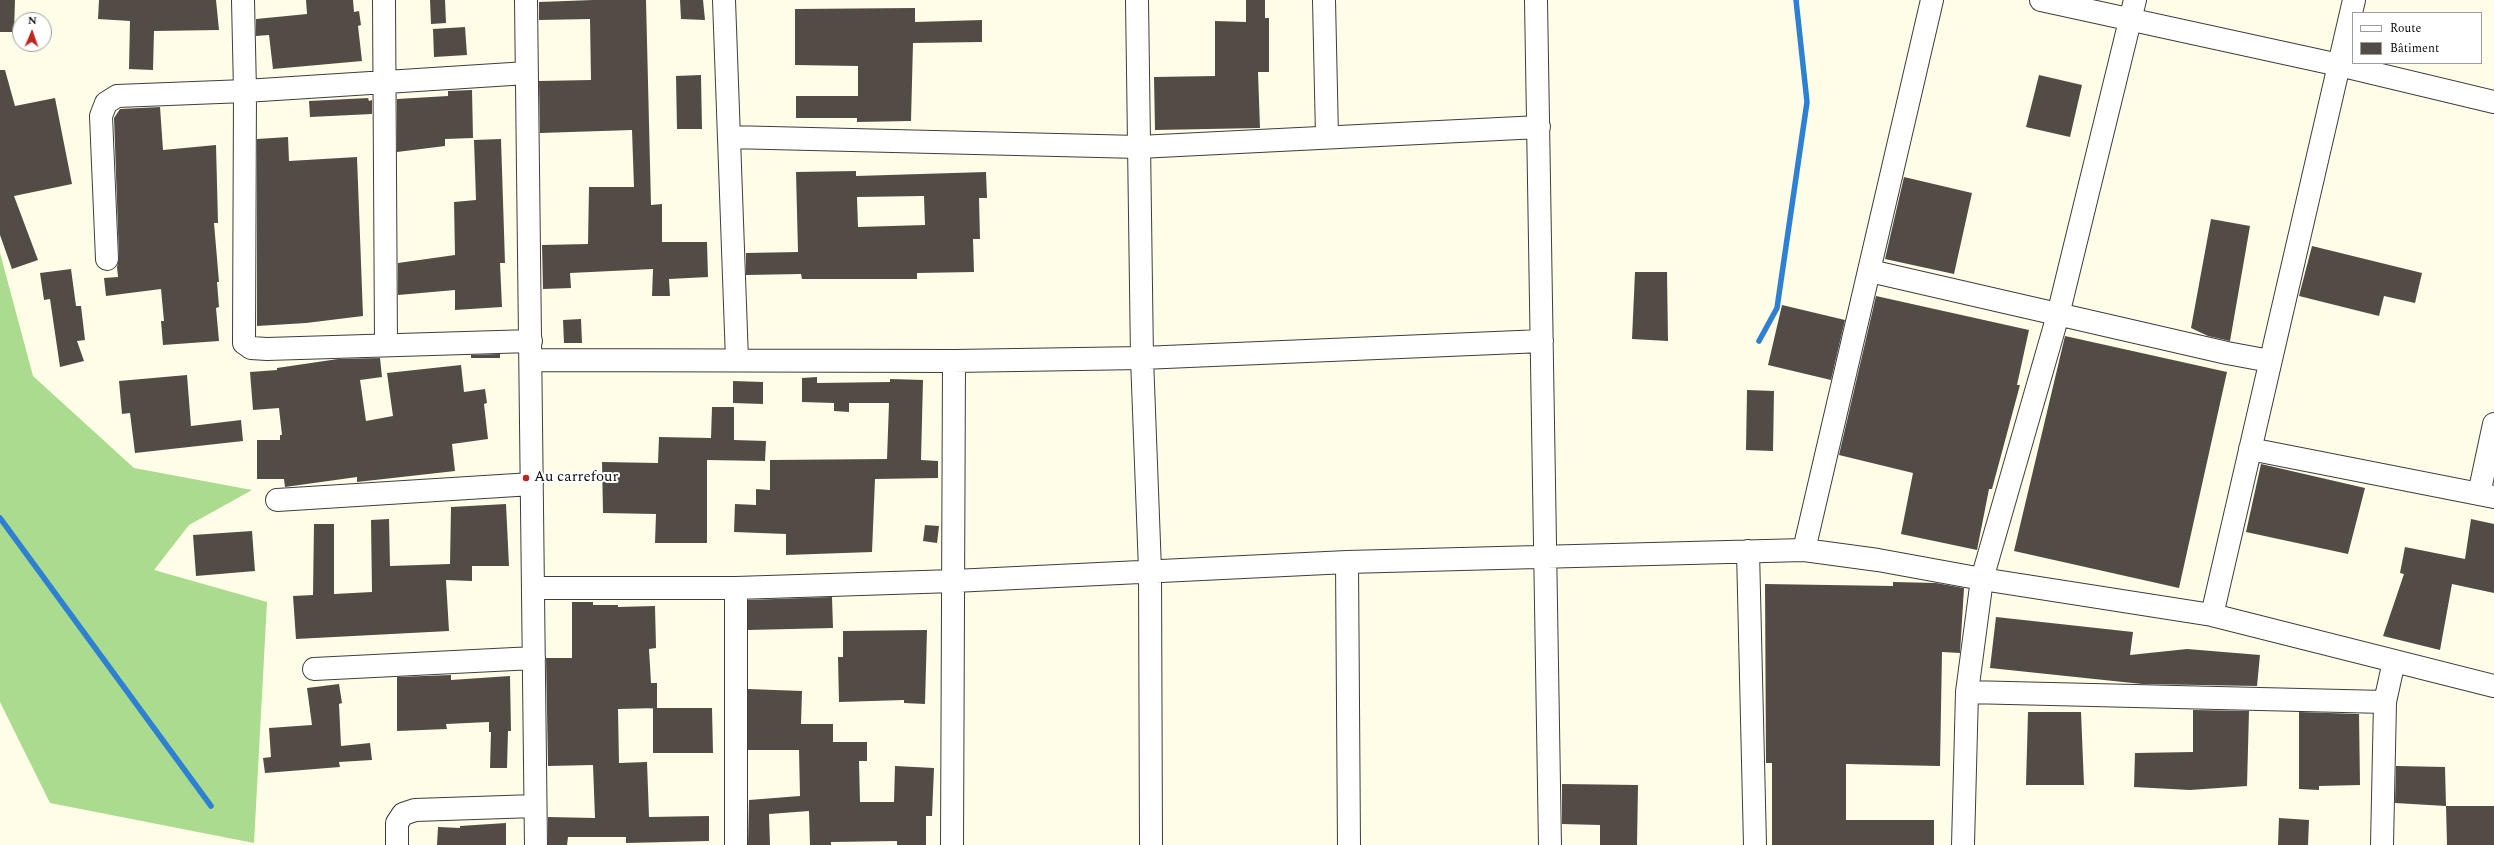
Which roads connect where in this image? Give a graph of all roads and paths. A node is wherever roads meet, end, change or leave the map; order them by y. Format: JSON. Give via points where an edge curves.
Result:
{"nodes":[{"id":1,"x":243,"y":0,"type":"edge"},
{"id":2,"x":384,"y":0,"type":"edge"},
{"id":3,"x":526,"y":0,"type":"edge"},
{"id":4,"x":724,"y":0,"type":"edge"},
{"id":5,"x":1137,"y":0,"type":"edge"},
{"id":6,"x":1324,"y":0,"type":"edge"},
{"id":7,"x":1536,"y":0,"type":"edge"},
{"id":8,"x":1932,"y":0,"type":"edge"},
{"id":9,"x":2041,"y":0,"type":"edge"},
{"id":10,"x":2354,"y":0,"type":"edge"},
{"id":11,"x":2132,"y":10,"type":"edge"},
{"id":12,"x":2339,"y":65,"type":"junction"},
{"id":13,"x":527,"y":73,"type":"junction"},
{"id":14,"x":384,"y":83,"type":"junction"},
{"id":15,"x":245,"y":91,"type":"junction"},
{"id":16,"x":2494,"y":102,"type":"edge"},
{"id":17,"x":1538,"y":127,"type":"junction"},
{"id":18,"x":1328,"y":136,"type":"junction"},
{"id":19,"x":729,"y":137,"type":"junction"},
{"id":20,"x":1139,"y":147,"type":"junction"},
{"id":21,"x":107,"y":259,"type":"dead end"},
{"id":22,"x":1870,"y":271,"type":"junction"},
{"id":23,"x":2058,"y":315,"type":"junction"},
{"id":24,"x":1542,"y":341,"type":"junction"},
{"id":25,"x":386,"y":344,"type":"junction"},
{"id":26,"x":531,"y":350,"type":"junction"},
{"id":27,"x":1142,"y":358,"type":"junction"},
{"id":28,"x":737,"y":360,"type":"junction"},
{"id":29,"x":954,"y":360,"type":"junction"},
{"id":30,"x":2270,"y":361,"type":"junction"},
{"id":31,"x":2494,"y":424,"type":"edge"},
{"id":32,"x":2250,"y":449,"type":"junction"},
{"id":33,"x":532,"y":484,"type":"junction"},
{"id":34,"x":2486,"y":496,"type":"edge"},
{"id":35,"x":277,"y":500,"type":"dead end"},
{"id":36,"x":1804,"y":550,"type":"junction"},
{"id":37,"x":1748,"y":551,"type":"junction"},
{"id":38,"x":1546,"y":556,"type":"junction"},
{"id":39,"x":1346,"y":562,"type":"junction"},
{"id":40,"x":1150,"y":570,"type":"junction"},
{"id":41,"x":1982,"y":579,"type":"junction"},
{"id":42,"x":954,"y":581,"type":"junction"},
{"id":43,"x":533,"y":588,"type":"junction"},
{"id":44,"x":736,"y":588,"type":"junction"},
{"id":45,"x":2212,"y":615,"type":"junction"},
{"id":46,"x":534,"y":658,"type":"junction"},
{"id":47,"x":2394,"y":661,"type":"junction"},
{"id":48,"x":314,"y":669,"type":"dead end"},
{"id":49,"x":2494,"y":686,"type":"edge"},
{"id":50,"x":1967,"y":692,"type":"junction"},
{"id":51,"x":2385,"y":702,"type":"junction"},
{"id":52,"x":535,"y":806,"type":"junction"},
{"id":53,"x":397,"y":845,"type":"edge"},
{"id":54,"x":536,"y":845,"type":"edge"},
{"id":55,"x":736,"y":845,"type":"edge"},
{"id":56,"x":952,"y":845,"type":"edge"},
{"id":57,"x":1151,"y":845,"type":"edge"},
{"id":58,"x":1349,"y":845,"type":"edge"},
{"id":59,"x":1550,"y":845,"type":"edge"},
{"id":60,"x":1755,"y":845,"type":"edge"},
{"id":61,"x":1963,"y":845,"type":"edge"},
{"id":62,"x":2382,"y":845,"type":"edge"}],
"edges":[{"from":1,"to":15,"type":"street"},
{"from":2,"to":14,"type":"street"},
{"from":3,"to":13,"type":"street"},
{"from":4,"to":19,"type":"street"},
{"from":5,"to":20,"type":"street"},
{"from":6,"to":18,"type":"street"},
{"from":7,"to":17,"type":"street"},
{"from":8,"to":22,"type":"street"},
{"from":9,"to":11,"type":"street"},
{"from":10,"to":12,"type":"street"},
{"from":11,"to":12,"type":"street"},
{"from":11,"to":23,"type":"street"},
{"from":12,"to":16,"type":"street"},
{"from":12,"to":30,"type":"street"},
{"from":13,"to":14,"type":"street"},
{"from":13,"to":26,"type":"street"},
{"from":14,"to":15,"type":"street"},
{"from":14,"to":25,"type":"street"},
{"from":15,"to":21,"type":"street","via":[[129,94],[117,96],[106,103],[101,116]]},
{"from":15,"to":25,"type":"street","via":[[244,343],[251,348],[267,349]]},
{"from":17,"to":18,"type":"street"},
{"from":17,"to":24,"type":"street"},
{"from":18,"to":20,"type":"street"},
{"from":19,"to":20,"type":"street"},
{"from":19,"to":28,"type":"street"},
{"from":20,"to":27,"type":"street"},
{"from":22,"to":23,"type":"street"},
{"from":22,"to":36,"type":"street"},
{"from":23,"to":30,"type":"street"},
{"from":23,"to":41,"type":"street"},
{"from":24,"to":27,"type":"street"},
{"from":24,"to":38,"type":"street"},
{"from":25,"to":26,"type":"street"},
{"from":26,"to":28,"type":"street"},
{"from":26,"to":33,"type":"street"},
{"from":27,"to":29,"type":"street"},
{"from":27,"to":40,"type":"street"},
{"from":28,"to":29,"type":"street"},
{"from":29,"to":42,"type":"street"},
{"from":30,"to":32,"type":"street"},
{"from":31,"to":34,"type":"street"},
{"from":32,"to":34,"type":"street"},
{"from":32,"to":45,"type":"street"},
{"from":33,"to":35,"type":"street"},
{"from":33,"to":43,"type":"street"},
{"from":36,"to":37,"type":"street"},
{"from":36,"to":41,"type":"street","via":[[1878,560]]},
{"from":37,"to":38,"type":"street"},
{"from":37,"to":60,"type":"street"},
{"from":38,"to":39,"type":"street"},
{"from":38,"to":59,"type":"street"},
{"from":39,"to":40,"type":"street"},
{"from":39,"to":58,"type":"street"},
{"from":40,"to":42,"type":"street"},
{"from":40,"to":57,"type":"street"},
{"from":41,"to":45,"type":"street"},
{"from":41,"to":50,"type":"street"},
{"from":42,"to":44,"type":"street"},
{"from":42,"to":56,"type":"street"},
{"from":43,"to":44,"type":"street"},
{"from":43,"to":46,"type":"street"},
{"from":44,"to":55,"type":"street"},
{"from":45,"to":47,"type":"street"},
{"from":46,"to":48,"type":"street"},
{"from":46,"to":52,"type":"street"},
{"from":47,"to":49,"type":"street"},
{"from":47,"to":51,"type":"street"},
{"from":50,"to":51,"type":"street"},
{"from":50,"to":61,"type":"street"},
{"from":51,"to":62,"type":"street"},
{"from":52,"to":53,"type":"street","via":[[409,812],[403,814],[397,823]]},
{"from":52,"to":54,"type":"street"}]}
